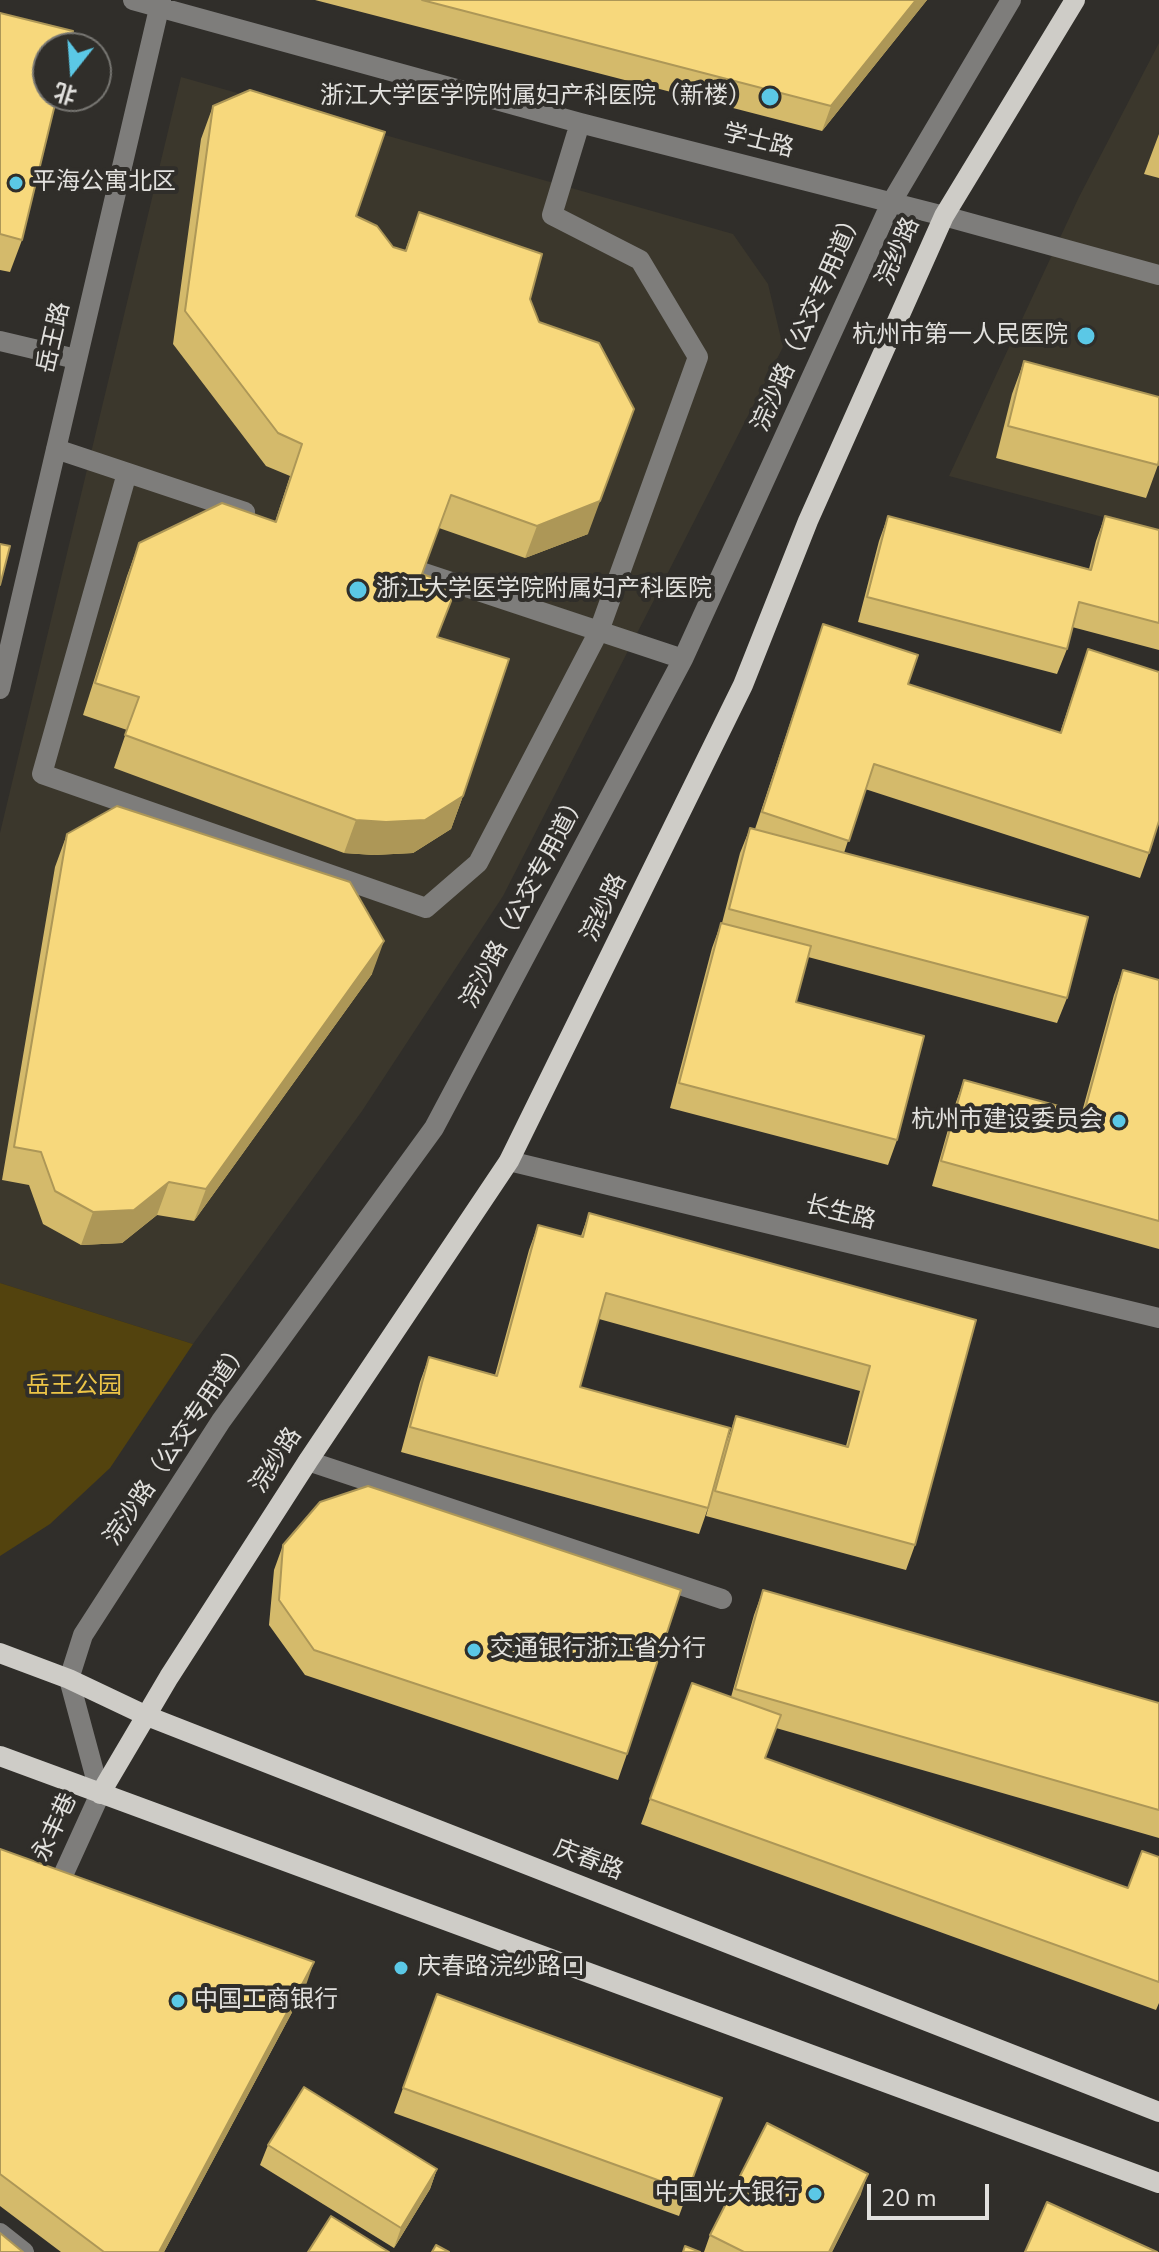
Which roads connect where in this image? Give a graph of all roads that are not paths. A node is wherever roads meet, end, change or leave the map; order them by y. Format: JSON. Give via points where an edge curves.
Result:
{"nodes":[{"id":1,"x":133,"y":0,"type":"edge"},
{"id":2,"x":1011,"y":0,"type":"edge"},
{"id":3,"x":1075,"y":0,"type":"edge"},
{"id":4,"x":160,"y":4,"type":"edge"},
{"id":5,"x":580,"y":123,"type":"junction"},
{"id":6,"x":891,"y":203,"type":"junction"},
{"id":7,"x":944,"y":216,"type":"junction"},
{"id":8,"x":1159,"y":275,"type":"edge"},
{"id":9,"x":0,"y":341,"type":"edge"},
{"id":10,"x":76,"y":359,"type":"junction"},
{"id":11,"x":56,"y":449,"type":"junction"},
{"id":12,"x":127,"y":473,"type":"junction"},
{"id":13,"x":260,"y":517,"type":"edge"},
{"id":14,"x":378,"y":557,"type":"edge"},
{"id":15,"x":599,"y":631,"type":"junction"},
{"id":16,"x":683,"y":659,"type":"junction"},
{"id":17,"x":0,"y":689,"type":"edge"},
{"id":18,"x":509,"y":1161,"type":"junction"},
{"id":19,"x":1159,"y":1318,"type":"edge"},
{"id":20,"x":308,"y":1461,"type":"junction"},
{"id":21,"x":722,"y":1599,"type":"dead end"},
{"id":22,"x":0,"y":1653,"type":"edge"},
{"id":23,"x":69,"y":1679,"type":"junction"},
{"id":24,"x":147,"y":1716,"type":"junction"},
{"id":25,"x":0,"y":1756,"type":"edge"},
{"id":26,"x":100,"y":1794,"type":"junction"},
{"id":27,"x":59,"y":1884,"type":"edge"},
{"id":28,"x":1159,"y":2112,"type":"edge"},
{"id":29,"x":1159,"y":2183,"type":"edge"},
{"id":30,"x":0,"y":2233,"type":"edge"},
{"id":31,"x":24,"y":2252,"type":"edge"}],
"edges":[{"from":1,"to":4,"type":"street","name":"学士路"},
{"from":2,"to":6,"type":"street","name":"浣沙路（公交专用道）"},
{"from":3,"to":7,"type":"main road","name":"浣纱路"},
{"from":4,"to":5,"type":"street","name":"学士路"},
{"from":4,"to":10,"type":"street","name":"岳王路"},
{"from":5,"to":6,"type":"street","name":"学士路"},
{"from":5,"to":15,"type":"street","via":[[552,215],[640,260],[698,357]]},
{"from":6,"to":7,"type":"street","name":"学士路"},
{"from":6,"to":16,"type":"street","name":"浣沙路（公交专用道）"},
{"from":7,"to":8,"type":"street","name":"学士路"},
{"from":7,"to":18,"type":"main road","name":"浣纱路","via":[[808,521],[743,685]]},
{"from":9,"to":10,"type":"street"},
{"from":10,"to":11,"type":"street","name":"岳王路"},
{"from":11,"to":12,"type":"street"},
{"from":11,"to":17,"type":"street","name":"岳王路"},
{"from":12,"to":13,"type":"street"},
{"from":12,"to":15,"type":"street","via":[[42,774],[426,908],[478,863]]},
{"from":14,"to":15,"type":"street"},
{"from":15,"to":16,"type":"street"},
{"from":16,"to":23,"type":"street","name":"浣沙路（公交专用道）","via":[[434,1128],[221,1421],[83,1635]]},
{"from":18,"to":19,"type":"street","name":"长生路"},
{"from":18,"to":20,"type":"main road","name":"浣纱路"},
{"from":20,"to":21,"type":"street"},
{"from":20,"to":24,"type":"main road","name":"浣纱路"},
{"from":22,"to":23,"type":"main road","name":"庆春路"},
{"from":23,"to":24,"type":"main road","name":"庆春路"},
{"from":23,"to":26,"type":"street"},
{"from":24,"to":26,"type":"main road","name":"浣纱路"},
{"from":24,"to":28,"type":"main road","name":"庆春路"},
{"from":25,"to":26,"type":"main road"},
{"from":26,"to":27,"type":"street","name":"永丰巷"},
{"from":26,"to":29,"type":"main road"},
{"from":30,"to":31,"type":"street"}]}
